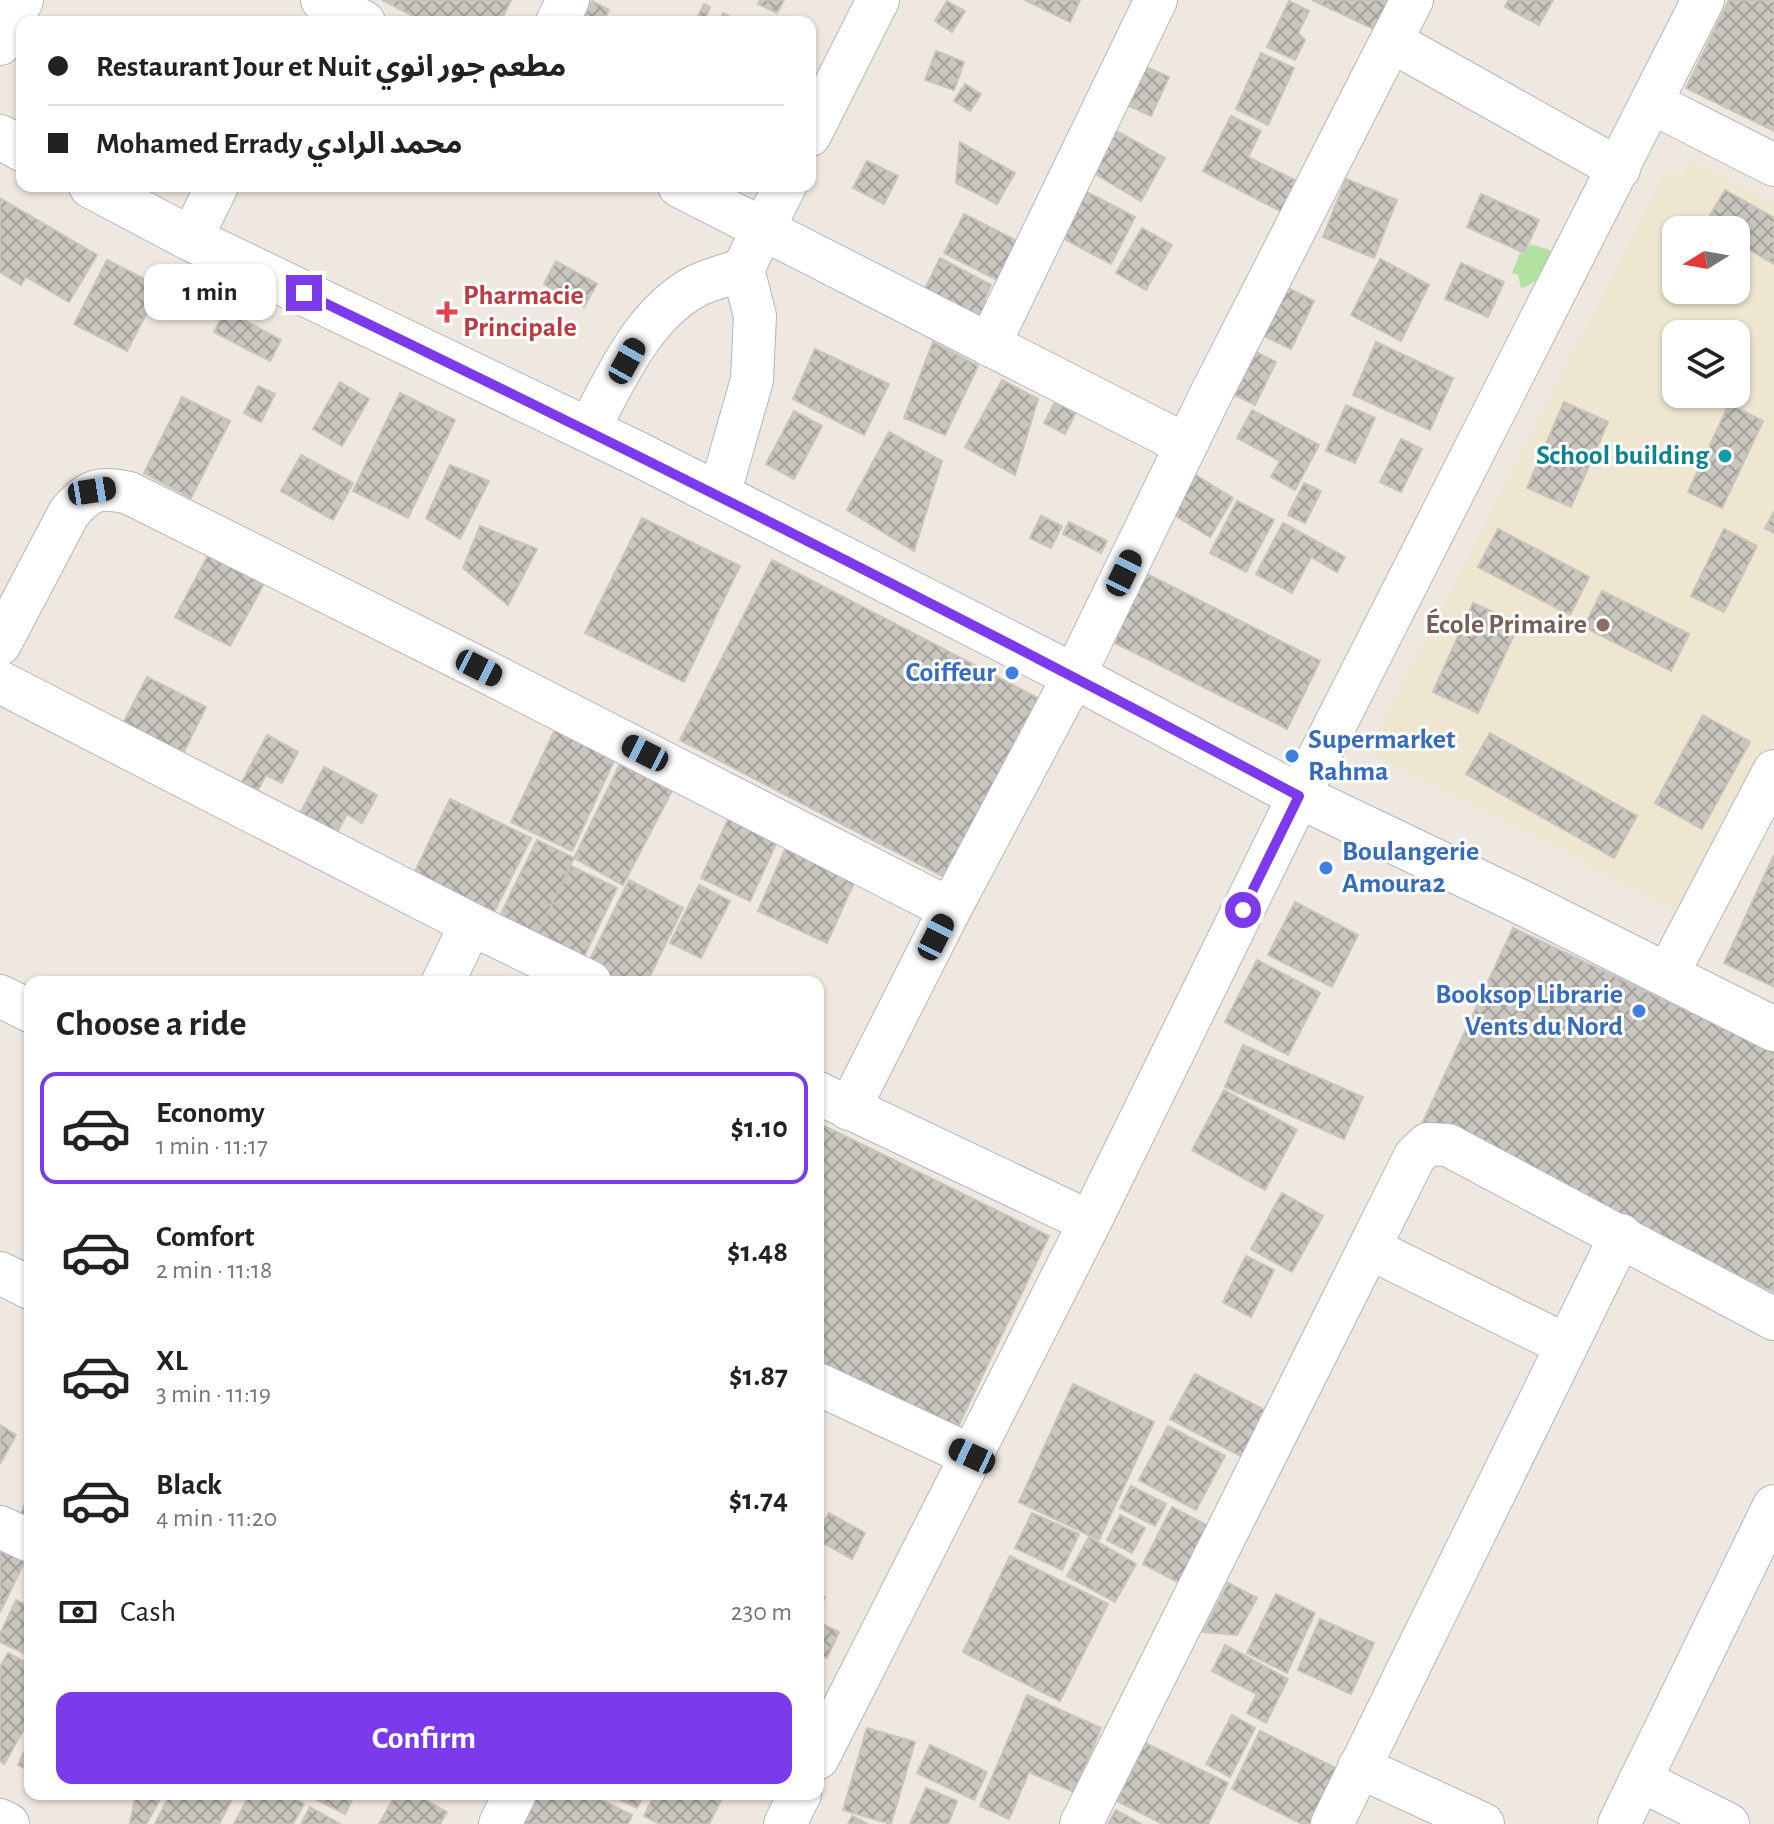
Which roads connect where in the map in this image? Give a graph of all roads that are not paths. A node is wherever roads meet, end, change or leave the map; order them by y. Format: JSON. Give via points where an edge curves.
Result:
{"nodes":[{"id":1,"x":22,"y":0,"type":"edge"},
{"id":2,"x":322,"y":0,"type":"edge"},
{"id":3,"x":878,"y":0,"type":"edge"},
{"id":4,"x":1156,"y":0,"type":"edge"},
{"id":5,"x":1412,"y":0,"type":"edge"},
{"id":6,"x":1703,"y":0,"type":"edge"},
{"id":7,"x":353,"y":16,"type":"edge"},
{"id":8,"x":1391,"y":41,"type":"junction"},
{"id":9,"x":0,"y":44,"type":"edge"},
{"id":10,"x":1652,"y":103,"type":"junction"},
{"id":11,"x":816,"y":123,"type":"edge"},
{"id":12,"x":1774,"y":165,"type":"edge"},
{"id":13,"x":1619,"y":169,"type":"junction"},
{"id":14,"x":102,"y":192,"type":"edge"},
{"id":15,"x":214,"y":192,"type":"edge"},
{"id":16,"x":691,"y":192,"type":"edge"},
{"id":17,"x":782,"y":192,"type":"edge"},
{"id":18,"x":763,"y":229,"type":"junction"},
{"id":19,"x":191,"y":239,"type":"junction"},
{"id":20,"x":743,"y":269,"type":"junction"},
{"id":21,"x":989,"y":345,"type":"junction"},
{"id":22,"x":588,"y":430,"type":"junction"},
{"id":23,"x":1186,"y":445,"type":"junction"},
{"id":24,"x":719,"y":495,"type":"junction"},
{"id":25,"x":0,"y":644,"type":"edge"},
{"id":26,"x":1074,"y":676,"type":"junction"},
{"id":27,"x":0,"y":682,"type":"edge"},
{"id":28,"x":1774,"y":771,"type":"edge"},
{"id":29,"x":1299,"y":796,"type":"junction"},
{"id":30,"x":950,"y":909,"type":"junction"},
{"id":31,"x":471,"y":924,"type":"junction"},
{"id":32,"x":1667,"y":975,"type":"junction"},
{"id":33,"x":446,"y":976,"type":"edge"},
{"id":34,"x":578,"y":976,"type":"edge"},
{"id":35,"x":0,"y":996,"type":"edge"},
{"id":36,"x":24,"y":1008,"type":"edge"},
{"id":37,"x":1774,"y":1029,"type":"edge"},
{"id":38,"x":834,"y":1101,"type":"edge"},
{"id":39,"x":1090,"y":1222,"type":"junction"},
{"id":40,"x":1621,"y":1235,"type":"junction"},
{"id":41,"x":1369,"y":1248,"type":"junction"},
{"id":42,"x":0,"y":1273,"type":"edge"},
{"id":43,"x":24,"y":1285,"type":"edge"},
{"id":44,"x":1774,"y":1319,"type":"edge"},
{"id":45,"x":1566,"y":1345,"type":"junction"},
{"id":46,"x":824,"y":1387,"type":"edge"},
{"id":47,"x":972,"y":1456,"type":"junction"},
{"id":48,"x":1774,"y":1506,"type":"edge"},
{"id":49,"x":0,"y":1527,"type":"edge"},
{"id":50,"x":24,"y":1538,"type":"edge"},
{"id":51,"x":1761,"y":1566,"type":"edge"},
{"id":52,"x":832,"y":1693,"type":"edge"},
{"id":53,"x":824,"y":1730,"type":"edge"},
{"id":54,"x":1359,"y":1767,"type":"junction"},
{"id":55,"x":1640,"y":1780,"type":"junction"},
{"id":56,"x":512,"y":1800,"type":"edge"},
{"id":57,"x":797,"y":1800,"type":"edge"},
{"id":58,"x":0,"y":1820,"type":"edge"},
{"id":59,"x":8,"y":1824,"type":"edge"},
{"id":60,"x":500,"y":1824,"type":"edge"},
{"id":61,"x":785,"y":1824,"type":"edge"},
{"id":62,"x":1081,"y":1824,"type":"edge"},
{"id":63,"x":1332,"y":1824,"type":"edge"},
{"id":64,"x":1483,"y":1824,"type":"edge"},
{"id":65,"x":1619,"y":1824,"type":"edge"},
{"id":66,"x":1728,"y":1824,"type":"edge"}],
"edges":[{"from":1,"to":9,"type":"street"},
{"from":2,"to":7,"type":"street"},
{"from":3,"to":11,"type":"street"},
{"from":4,"to":21,"type":"street"},
{"from":5,"to":8,"type":"street"},
{"from":6,"to":10,"type":"street"},
{"from":8,"to":13,"type":"street"},
{"from":8,"to":23,"type":"street"},
{"from":10,"to":12,"type":"street"},
{"from":10,"to":13,"type":"street"},
{"from":13,"to":29,"type":"street"},
{"from":14,"to":19,"type":"street"},
{"from":15,"to":19,"type":"street"},
{"from":16,"to":18,"type":"street"},
{"from":17,"to":18,"type":"street"},
{"from":18,"to":20,"type":"street"},
{"from":18,"to":21,"type":"street"},
{"from":19,"to":22,"type":"street"},
{"from":20,"to":22,"type":"street","via":[[695,286],[667,308],[639,338]]},
{"from":20,"to":24,"type":"street","via":[[755,316],[752,380]]},
{"from":21,"to":23,"type":"street"},
{"from":22,"to":24,"type":"street"},
{"from":23,"to":26,"type":"street"},
{"from":24,"to":26,"type":"street"},
{"from":25,"to":30,"type":"street","via":[[80,500],[109,488],[129,493]]},
{"from":26,"to":29,"type":"street"},
{"from":26,"to":30,"type":"street"},
{"from":27,"to":31,"type":"street"},
{"from":28,"to":32,"type":"street"},
{"from":29,"to":32,"type":"street"},
{"from":29,"to":39,"type":"street"},
{"from":30,"to":38,"type":"street"},
{"from":31,"to":33,"type":"street"},
{"from":31,"to":34,"type":"street"},
{"from":32,"to":37,"type":"street"},
{"from":35,"to":36,"type":"street"},
{"from":38,"to":39,"type":"street"},
{"from":39,"to":47,"type":"street"},
{"from":40,"to":41,"type":"street","via":[[1448,1145],[1428,1144],[1415,1156]]},
{"from":40,"to":44,"type":"street"},
{"from":40,"to":45,"type":"street"},
{"from":41,"to":45,"type":"street"},
{"from":41,"to":62,"type":"street"},
{"from":42,"to":43,"type":"street"},
{"from":45,"to":54,"type":"street"},
{"from":46,"to":47,"type":"street"},
{"from":47,"to":52,"type":"street"},
{"from":48,"to":51,"type":"street"},
{"from":49,"to":50,"type":"street"},
{"from":51,"to":55,"type":"street"},
{"from":52,"to":53,"type":"street"},
{"from":54,"to":63,"type":"street"},
{"from":54,"to":64,"type":"street"},
{"from":55,"to":65,"type":"street"},
{"from":55,"to":66,"type":"street"},
{"from":56,"to":60,"type":"street"},
{"from":57,"to":61,"type":"street"},
{"from":58,"to":59,"type":"street"}]}
